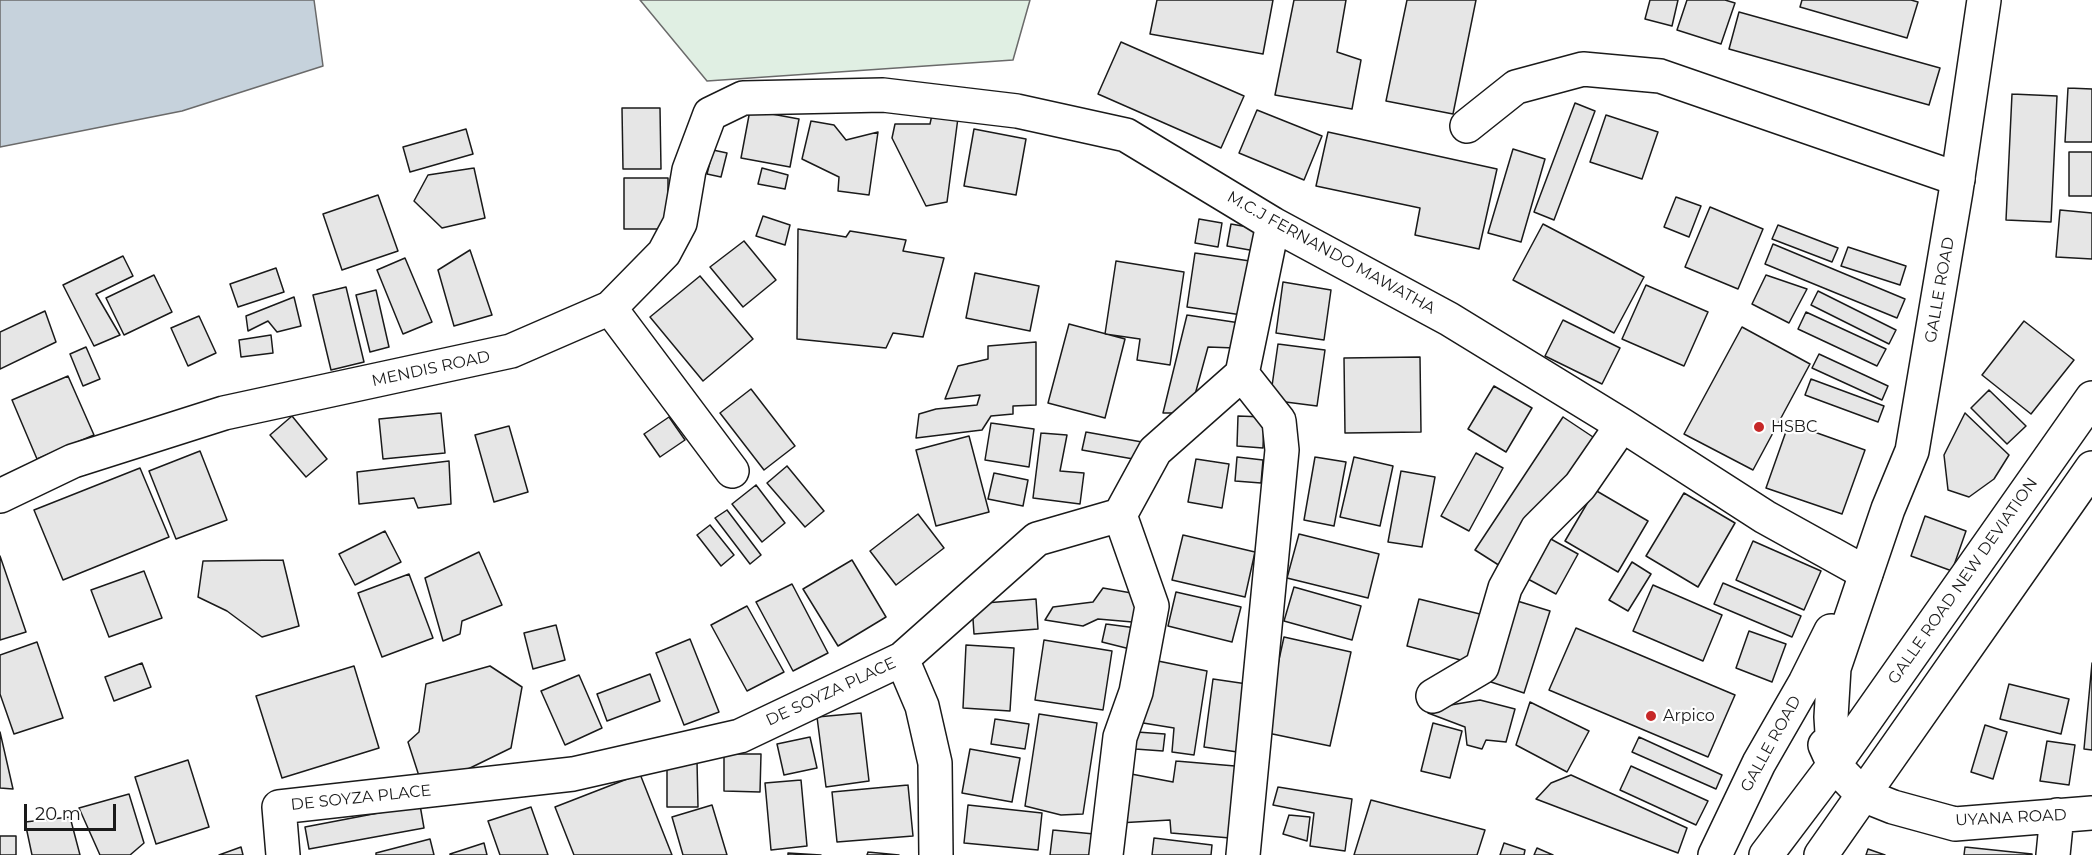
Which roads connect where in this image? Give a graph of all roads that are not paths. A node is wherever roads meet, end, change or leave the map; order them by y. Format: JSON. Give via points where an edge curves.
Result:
{"nodes":[{"id":1,"x":1984,"y":0,"type":"edge"},
{"id":2,"x":743,"y":98,"type":"joint"},
{"id":3,"x":1467,"y":126,"type":"dead end"},
{"id":4,"x":1959,"y":178,"type":"junction"},
{"id":5,"x":1273,"y":224,"type":"junction"},
{"id":6,"x":610,"y":308,"type":"junction"},
{"id":7,"x":1242,"y":374,"type":"junction"},
{"id":8,"x":2092,"y":398,"type":"edge"},
{"id":9,"x":1622,"y":425,"type":"junction"},
{"id":10,"x":2092,"y":468,"type":"edge"},
{"id":11,"x":732,"y":471,"type":"dead end"},
{"id":12,"x":0,"y":496,"type":"edge"},
{"id":13,"x":1120,"y":515,"type":"junction"},
{"id":14,"x":1866,"y":573,"type":"junction"},
{"id":15,"x":902,"y":659,"type":"junction"},
{"id":16,"x":1805,"y":683,"type":"junction"},
{"id":17,"x":1434,"y":696,"type":"dead end"},
{"id":18,"x":1834,"y":765,"type":"junction"},
{"id":19,"x":1863,"y":795,"type":"junction"},
{"id":20,"x":2092,"y":813,"type":"edge"},
{"id":21,"x":2057,"y":814,"type":"junction"},
{"id":22,"x":283,"y":855,"type":"edge"},
{"id":23,"x":936,"y":855,"type":"edge"},
{"id":24,"x":1106,"y":855,"type":"edge"},
{"id":25,"x":1243,"y":855,"type":"edge"},
{"id":26,"x":1715,"y":855,"type":"edge"},
{"id":27,"x":1766,"y":855,"type":"edge"},
{"id":28,"x":1821,"y":855,"type":"edge"},
{"id":29,"x":2053,"y":855,"type":"edge"}],
"edges":[{"from":1,"to":4,"type":"main road","name":"GALLE ROAD"},
{"from":2,"to":5,"type":"main road","name":"M.C.J FERNANDO MAWATHA","via":[[883,95],[1017,111],[1126,135]]},
{"from":2,"to":6,"type":"main road","name":"MENDIS ROAD","via":[[710,114],[689,170],[680,223],[664,253]]},
{"from":3,"to":4,"type":"main road","via":[[1516,87],[1582,69],[1660,76]]},
{"from":4,"to":14,"type":"main road","name":"GALLE ROAD","via":[[1912,451]]},
{"from":5,"to":7,"type":"main road"},
{"from":5,"to":9,"type":"main road","name":"M.C.J FERNANDO MAWATHA","via":[[1449,319]]},
{"from":6,"to":11,"type":"main road"},
{"from":6,"to":12,"type":"main road","name":"MENDIS ROAD","via":[[511,351],[213,417],[72,461]]},
{"from":7,"to":13,"type":"main road","via":[[1155,451]]},
{"from":7,"to":25,"type":"main road","via":[[1279,421],[1282,450]]},
{"from":8,"to":18,"type":"main road","name":"GALLE ROAD NEW DEVIATION"},
{"from":9,"to":14,"type":"main road","name":"M.C.J FERNANDO MAWATHA","via":[[1765,518]]},
{"from":9,"to":17,"type":"main road","via":[[1580,486],[1537,529],[1505,588],[1482,667]]},
{"from":10,"to":19,"type":"main road"},
{"from":13,"to":15,"type":"main road","name":"DE SOYZA PLACE","via":[[1037,539]]},
{"from":13,"to":24,"type":"main road","via":[[1152,606],[1136,692],[1120,737]]},
{"from":14,"to":16,"type":"main road","name":"GALLE ROAD","via":[[1817,655]]},
{"from":14,"to":18,"type":"main road","name":"GALLE ROAD","via":[[1834,668]]},
{"from":15,"to":22,"type":"main road","name":"DE SOYZA PLACE","via":[[740,736],[573,774],[279,807]]},
{"from":15,"to":23,"type":"main road","via":[[922,706],[935,763]]},
{"from":16,"to":18,"type":"main road","via":[[1817,729]]},
{"from":16,"to":26,"type":"main road","name":"GALLE ROAD","via":[[1758,763]]},
{"from":18,"to":19,"type":"main road"},
{"from":18,"to":27,"type":"main road"},
{"from":19,"to":21,"type":"main road","name":"UYANA ROAD","via":[[1955,824]]},
{"from":19,"to":28,"type":"main road"},
{"from":20,"to":21,"type":"main road","name":"UYANA ROAD"},
{"from":21,"to":29,"type":"main road"}]}
